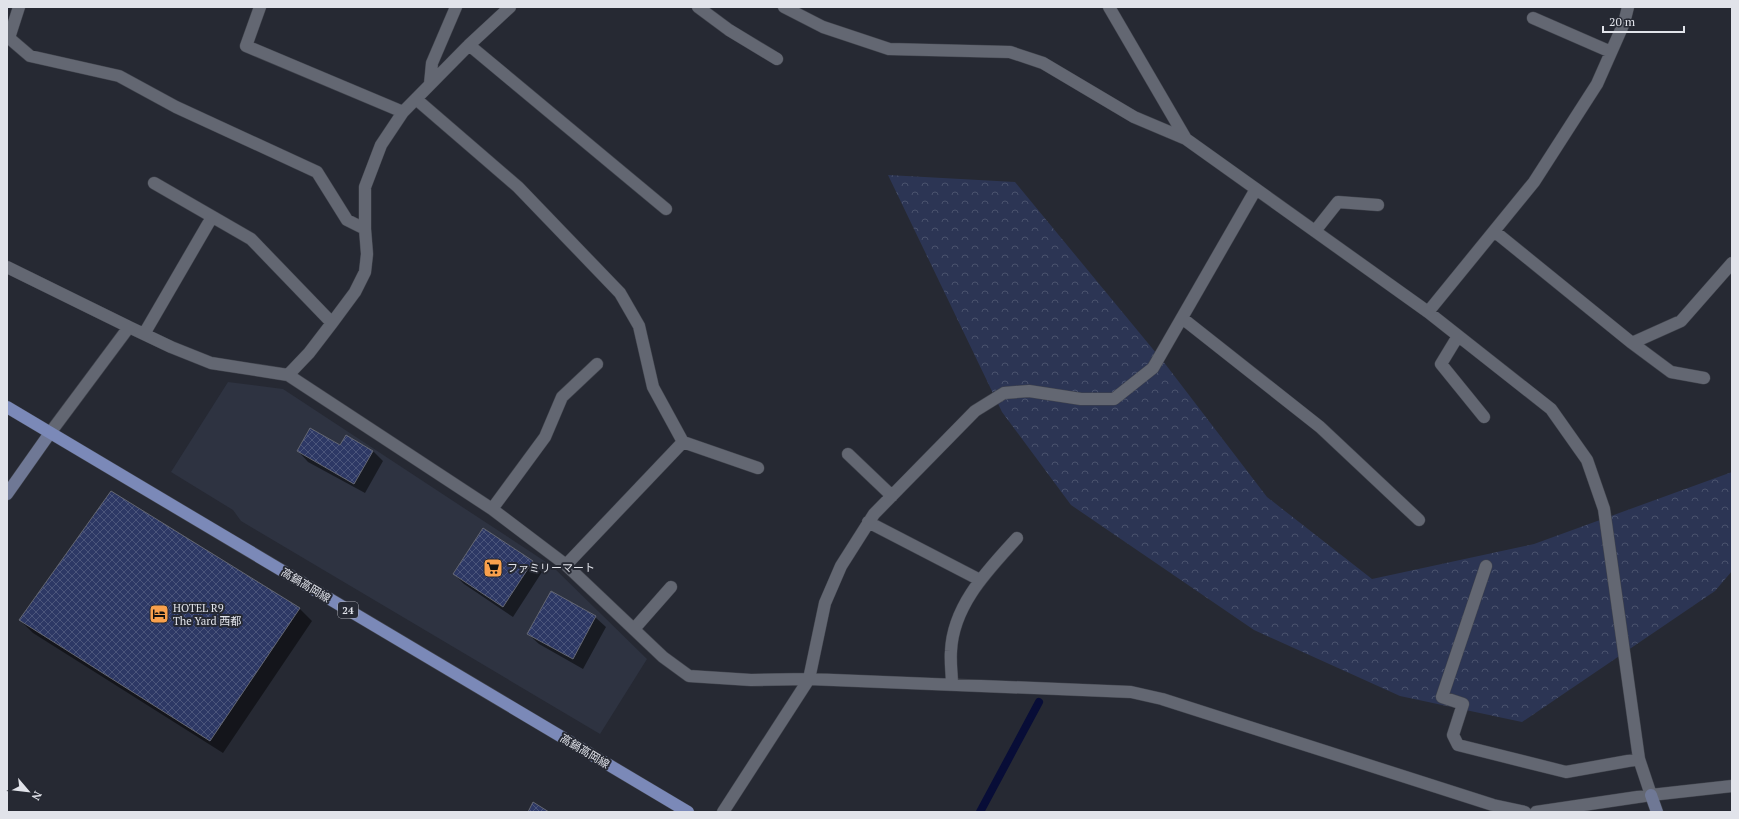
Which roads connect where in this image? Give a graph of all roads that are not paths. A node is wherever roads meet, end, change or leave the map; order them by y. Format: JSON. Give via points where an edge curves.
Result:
{"nodes":[{"id":1,"x":19,"y":7,"type":"edge"},
{"id":2,"x":260,"y":7,"type":"edge"},
{"id":3,"x":456,"y":7,"type":"edge"},
{"id":4,"x":510,"y":7,"type":"edge"},
{"id":5,"x":698,"y":7,"type":"edge"},
{"id":6,"x":784,"y":7,"type":"edge"},
{"id":7,"x":1109,"y":7,"type":"edge"},
{"id":8,"x":1628,"y":7,"type":"edge"},
{"id":9,"x":1533,"y":18,"type":"dead end"},
{"id":10,"x":8,"y":38,"type":"edge"},
{"id":11,"x":469,"y":45,"type":"junction"},
{"id":12,"x":1611,"y":52,"type":"junction"},
{"id":13,"x":777,"y":59,"type":"dead end"},
{"id":14,"x":430,"y":84,"type":"junction"},
{"id":15,"x":416,"y":99,"type":"junction"},
{"id":16,"x":403,"y":112,"type":"junction"},
{"id":17,"x":1186,"y":139,"type":"junction"},
{"id":18,"x":154,"y":184,"type":"dead end"},
{"id":19,"x":1256,"y":189,"type":"junction"},
{"id":20,"x":1378,"y":205,"type":"dead end"},
{"id":21,"x":666,"y":209,"type":"dead end"},
{"id":22,"x":212,"y":217,"type":"junction"},
{"id":23,"x":365,"y":229,"type":"junction"},
{"id":24,"x":1315,"y":231,"type":"junction"},
{"id":25,"x":1494,"y":231,"type":"junction"},
{"id":26,"x":1732,"y":263,"type":"edge"},
{"id":27,"x":7,"y":267,"type":"edge"},
{"id":28,"x":1428,"y":312,"type":"junction"},
{"id":29,"x":1182,"y":318,"type":"junction"},
{"id":30,"x":332,"y":323,"type":"junction"},
{"id":31,"x":129,"y":326,"type":"junction"},
{"id":32,"x":144,"y":334,"type":"junction"},
{"id":33,"x":1458,"y":336,"type":"junction"},
{"id":34,"x":1632,"y":343,"type":"junction"},
{"id":35,"x":597,"y":364,"type":"dead end"},
{"id":36,"x":288,"y":375,"type":"junction"},
{"id":37,"x":1704,"y":378,"type":"dead end"},
{"id":38,"x":7,"y":407,"type":"edge"},
{"id":39,"x":1484,"y":417,"type":"dead end"},
{"id":40,"x":50,"y":433,"type":"junction"},
{"id":41,"x":683,"y":442,"type":"junction"},
{"id":42,"x":848,"y":454,"type":"dead end"},
{"id":43,"x":758,"y":468,"type":"dead end"},
{"id":44,"x":7,"y":494,"type":"edge"},
{"id":45,"x":892,"y":496,"type":"junction"},
{"id":46,"x":492,"y":509,"type":"junction"},
{"id":47,"x":1419,"y":520,"type":"dead end"},
{"id":48,"x":868,"y":522,"type":"junction"},
{"id":49,"x":1017,"y":538,"type":"dead end"},
{"id":50,"x":566,"y":565,"type":"junction"},
{"id":51,"x":1486,"y":566,"type":"dead end"},
{"id":52,"x":980,"y":580,"type":"junction"},
{"id":53,"x":671,"y":587,"type":"dead end"},
{"id":54,"x":634,"y":629,"type":"junction"},
{"id":55,"x":809,"y":679,"type":"junction"},
{"id":56,"x":952,"y":685,"type":"junction"},
{"id":57,"x":1639,"y":759,"type":"junction"},
{"id":58,"x":1732,"y":786,"type":"edge"},
{"id":59,"x":1651,"y":795,"type":"junction"},
{"id":60,"x":688,"y":812,"type":"edge"},
{"id":61,"x":723,"y":812,"type":"edge"},
{"id":62,"x":1525,"y":812,"type":"edge"},
{"id":63,"x":1536,"y":812,"type":"edge"},
{"id":64,"x":1657,"y":812,"type":"edge"}],
"edges":[{"from":1,"to":10,"type":"street"},
{"from":2,"to":16,"type":"street","via":[[246,46]]},
{"from":3,"to":14,"type":"street","via":[[432,63]]},
{"from":4,"to":11,"type":"street"},
{"from":5,"to":13,"type":"street","via":[[729,30]]},
{"from":6,"to":17,"type":"street","via":[[823,27],[889,49],[1010,52],[1043,63],[1134,117]]},
{"from":7,"to":17,"type":"street"},
{"from":8,"to":12,"type":"street"},
{"from":9,"to":12,"type":"street"},
{"from":10,"to":23,"type":"street","via":[[30,56],[120,76],[176,107],[316,172],[347,220]]},
{"from":11,"to":14,"type":"street"},
{"from":11,"to":21,"type":"street"},
{"from":12,"to":25,"type":"street","via":[[1597,84],[1534,182]]},
{"from":14,"to":15,"type":"street"},
{"from":15,"to":16,"type":"street"},
{"from":15,"to":41,"type":"street","via":[[518,187],[620,293],[639,326],[653,387]]},
{"from":16,"to":23,"type":"street","via":[[381,145],[365,187]]},
{"from":17,"to":19,"type":"street"},
{"from":18,"to":22,"type":"street"},
{"from":19,"to":24,"type":"street"},
{"from":19,"to":29,"type":"street"},
{"from":20,"to":24,"type":"street","via":[[1338,202]]},
{"from":22,"to":30,"type":"street","via":[[251,239]]},
{"from":22,"to":32,"type":"street"},
{"from":23,"to":30,"type":"street","via":[[365,272],[355,292]]},
{"from":24,"to":28,"type":"street"},
{"from":25,"to":28,"type":"street"},
{"from":25,"to":34,"type":"street"},
{"from":26,"to":34,"type":"street","via":[[1681,320]]},
{"from":27,"to":31,"type":"street"},
{"from":28,"to":33,"type":"street"},
{"from":29,"to":45,"type":"street","via":[[1153,368],[1114,399],[1081,399],[1029,391],[1004,393],[975,411]]},
{"from":29,"to":47,"type":"street","via":[[1320,427]]},
{"from":30,"to":36,"type":"street"},
{"from":31,"to":32,"type":"street"},
{"from":31,"to":40,"type":"street"},
{"from":32,"to":36,"type":"street","via":[[171,348],[211,363]]},
{"from":33,"to":39,"type":"street","via":[[1441,364]]},
{"from":33,"to":57,"type":"street","via":[[1551,409],[1587,460],[1604,509]]},
{"from":34,"to":37,"type":"street","via":[[1671,372]]},
{"from":35,"to":46,"type":"street","via":[[562,397],[545,437]]},
{"from":36,"to":46,"type":"street"},
{"from":38,"to":40,"type":"main road","name":"高鍋高岡線","number":"24"},
{"from":40,"to":44,"type":"street"},
{"from":40,"to":60,"type":"main road","name":"高鍋高岡線","number":"24"},
{"from":41,"to":43,"type":"street"},
{"from":41,"to":50,"type":"street"},
{"from":42,"to":45,"type":"street"},
{"from":45,"to":48,"type":"street"},
{"from":46,"to":50,"type":"street"},
{"from":48,"to":52,"type":"street"},
{"from":48,"to":55,"type":"street","via":[[841,566],[825,603]]},
{"from":49,"to":52,"type":"street"},
{"from":50,"to":54,"type":"street"},
{"from":51,"to":57,"type":"street","via":[[1442,697],[1463,704],[1453,735],[1458,745],[1566,772]]},
{"from":52,"to":56,"type":"street","via":[[957,619],[950,650]]},
{"from":53,"to":54,"type":"street"},
{"from":54,"to":55,"type":"street","via":[[663,657],[689,676],[751,680]]},
{"from":55,"to":56,"type":"street"},
{"from":55,"to":61,"type":"street"},
{"from":56,"to":62,"type":"street","via":[[1131,692],[1162,699],[1493,805]]},
{"from":57,"to":59,"type":"street"},
{"from":58,"to":59,"type":"street"},
{"from":59,"to":63,"type":"street"},
{"from":59,"to":64,"type":"street"}]}
